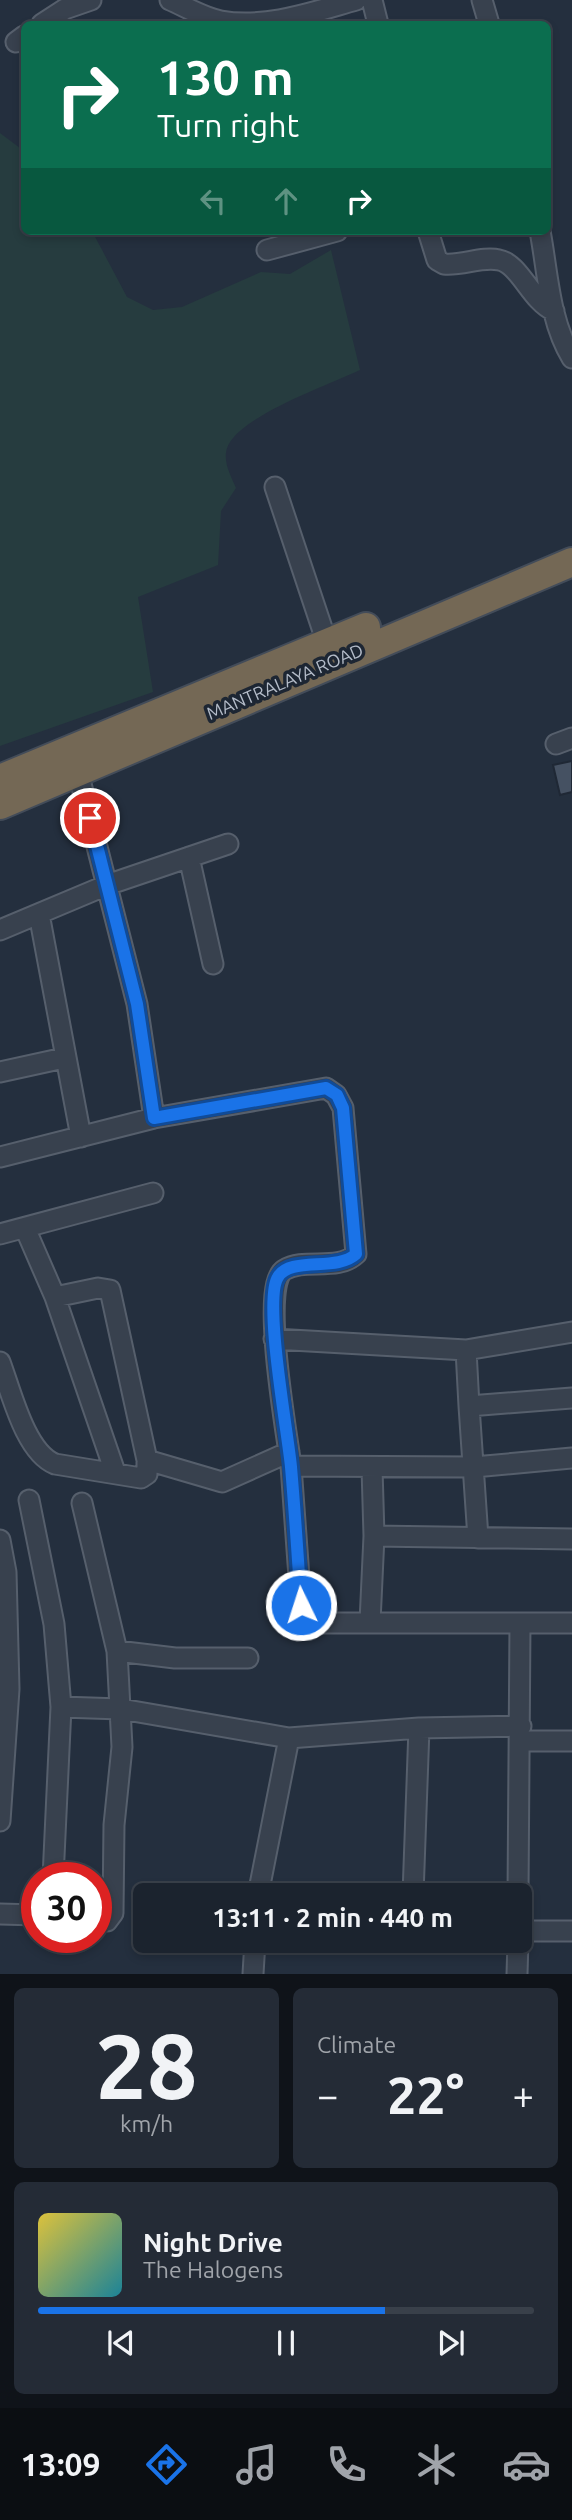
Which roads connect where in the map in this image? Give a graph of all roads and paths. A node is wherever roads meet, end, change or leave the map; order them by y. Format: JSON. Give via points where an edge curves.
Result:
{"nodes":[{"id":1,"x":91,"y":0,"type":"edge"},
{"id":2,"x":170,"y":0,"type":"edge"},
{"id":3,"x":356,"y":0,"type":"edge"},
{"id":4,"x":372,"y":0,"type":"edge"},
{"id":5,"x":482,"y":0,"type":"edge"},
{"id":6,"x":47,"y":21,"type":"edge"},
{"id":7,"x":219,"y":21,"type":"edge"},
{"id":8,"x":267,"y":21,"type":"edge"},
{"id":9,"x":377,"y":21,"type":"edge"},
{"id":10,"x":488,"y":21,"type":"edge"},
{"id":11,"x":322,"y":235,"type":"edge"},
{"id":12,"x":429,"y":235,"type":"edge"},
{"id":13,"x":541,"y":235,"type":"edge"},
{"id":14,"x":267,"y":250,"type":"dead end"},
{"id":15,"x":554,"y":312,"type":"junction"},
{"id":16,"x":572,"y":358,"type":"edge"},
{"id":17,"x":275,"y":486,"type":"dead end"},
{"id":18,"x":572,"y":542,"type":"edge"},
{"id":19,"x":572,"y":562,"type":"edge"},
{"id":20,"x":327,"y":643,"type":"junction"},
{"id":21,"x":78,"y":772,"type":"junction"},
{"id":22,"x":0,"y":779,"type":"edge"},
{"id":23,"x":0,"y":805,"type":"edge"},
{"id":24,"x":228,"y":844,"type":"dead end"},
{"id":25,"x":189,"y":857,"type":"junction"},
{"id":26,"x":107,"y":885,"type":"junction"},
{"id":27,"x":39,"y":914,"type":"junction"},
{"id":28,"x":0,"y":930,"type":"edge"},
{"id":29,"x":213,"y":964,"type":"dead end"},
{"id":30,"x":64,"y":1058,"type":"junction"},
{"id":31,"x":0,"y":1072,"type":"edge"},
{"id":32,"x":154,"y":1118,"type":"junction"},
{"id":33,"x":81,"y":1137,"type":"junction"},
{"id":34,"x":0,"y":1157,"type":"edge"},
{"id":35,"x":153,"y":1193,"type":"dead end"},
{"id":36,"x":25,"y":1228,"type":"junction"},
{"id":37,"x":0,"y":1234,"type":"edge"},
{"id":38,"x":55,"y":1297,"type":"junction"},
{"id":39,"x":572,"y":1332,"type":"edge"},
{"id":40,"x":274,"y":1339,"type":"junction"},
{"id":41,"x":466,"y":1350,"type":"junction"},
{"id":42,"x":0,"y":1362,"type":"edge"},
{"id":43,"x":572,"y":1398,"type":"edge"},
{"id":44,"x":469,"y":1406,"type":"junction"},
{"id":45,"x":572,"y":1458,"type":"edge"},
{"id":46,"x":290,"y":1459,"type":"junction"},
{"id":47,"x":147,"y":1460,"type":"junction"},
{"id":48,"x":474,"y":1467,"type":"junction"},
{"id":49,"x":372,"y":1468,"type":"junction"},
{"id":50,"x":115,"y":1472,"type":"junction"},
{"id":51,"x":29,"y":1500,"type":"dead end"},
{"id":52,"x":82,"y":1503,"type":"dead end"},
{"id":53,"x":374,"y":1536,"type":"junction"},
{"id":54,"x":478,"y":1538,"type":"junction"},
{"id":55,"x":572,"y":1539,"type":"edge"},
{"id":56,"x":0,"y":1540,"type":"edge"},
{"id":57,"x":370,"y":1622,"type":"junction"},
{"id":58,"x":520,"y":1623,"type":"junction"},
{"id":59,"x":572,"y":1623,"type":"edge"},
{"id":60,"x":117,"y":1651,"type":"junction"},
{"id":61,"x":248,"y":1658,"type":"dead end"},
{"id":62,"x":61,"y":1707,"type":"junction"},
{"id":63,"x":121,"y":1709,"type":"junction"},
{"id":64,"x":419,"y":1728,"type":"junction"},
{"id":65,"x":521,"y":1734,"type":"junction"},
{"id":66,"x":289,"y":1738,"type":"junction"},
{"id":67,"x":572,"y":1741,"type":"edge"},
{"id":68,"x":0,"y":1821,"type":"edge"},
{"id":69,"x":54,"y":1862,"type":"edge"},
{"id":70,"x":260,"y":1883,"type":"edge"},
{"id":71,"x":413,"y":1883,"type":"edge"},
{"id":72,"x":518,"y":1883,"type":"edge"},
{"id":73,"x":0,"y":1914,"type":"edge"},
{"id":74,"x":112,"y":1914,"type":"edge"},
{"id":75,"x":21,"y":1915,"type":"edge"},
{"id":76,"x":532,"y":1931,"type":"edge"},
{"id":77,"x":572,"y":1931,"type":"edge"},
{"id":78,"x":254,"y":1953,"type":"edge"},
{"id":79,"x":518,"y":1953,"type":"edge"},
{"id":80,"x":253,"y":1974,"type":"edge"},
{"id":81,"x":517,"y":1974,"type":"edge"}],
"edges":[{"from":1,"to":6,"type":"street"},
{"from":2,"to":7,"type":"street"},
{"from":3,"to":8,"type":"street"},
{"from":4,"to":9,"type":"street"},
{"from":5,"to":10,"type":"street"},
{"from":11,"to":14,"type":"street"},
{"from":12,"to":15,"type":"street","via":[[437,260],[454,265],[495,258],[505,261],[534,298]]},
{"from":13,"to":15,"type":"street"},
{"from":15,"to":16,"type":"street"},
{"from":17,"to":20,"type":"street"},
{"from":18,"to":20,"type":"highway"},
{"from":19,"to":21,"type":"highway","name":"MANTRALAYA ROAD"},
{"from":20,"to":22,"type":"highway"},
{"from":21,"to":23,"type":"highway","name":"MANTRALAYA ROAD"},
{"from":21,"to":26,"type":"street"},
{"from":24,"to":25,"type":"street"},
{"from":25,"to":26,"type":"street"},
{"from":25,"to":29,"type":"street"},
{"from":26,"to":27,"type":"street"},
{"from":26,"to":32,"type":"street","via":[[137,1004]]},
{"from":27,"to":28,"type":"street"},
{"from":27,"to":30,"type":"street"},
{"from":30,"to":31,"type":"street"},
{"from":30,"to":33,"type":"street"},
{"from":32,"to":33,"type":"street"},
{"from":32,"to":40,"type":"street","via":[[326,1088],[337,1095],[343,1108],[356,1254],[348,1261],[287,1268],[278,1275]]},
{"from":33,"to":34,"type":"street"},
{"from":35,"to":36,"type":"street"},
{"from":36,"to":37,"type":"street"},
{"from":36,"to":38,"type":"street"},
{"from":38,"to":47,"type":"street","via":[[110,1290]]},
{"from":38,"to":50,"type":"street"},
{"from":39,"to":41,"type":"street"},
{"from":40,"to":41,"type":"street"},
{"from":40,"to":46,"type":"street"},
{"from":41,"to":44,"type":"street"},
{"from":42,"to":50,"type":"street","via":[[41,1458]]},
{"from":43,"to":44,"type":"street"},
{"from":44,"to":48,"type":"street"},
{"from":45,"to":48,"type":"street"},
{"from":46,"to":47,"type":"street","via":[[222,1482]]},
{"from":46,"to":49,"type":"street"},
{"from":46,"to":57,"type":"street","via":[[305,1616],[313,1623]]},
{"from":47,"to":50,"type":"street","via":[[147,1474],[141,1478]]},
{"from":48,"to":49,"type":"street"},
{"from":48,"to":54,"type":"street"},
{"from":49,"to":53,"type":"street"},
{"from":51,"to":62,"type":"street","via":[[54,1624]]},
{"from":52,"to":60,"type":"street"},
{"from":53,"to":54,"type":"street"},
{"from":53,"to":57,"type":"street"},
{"from":54,"to":55,"type":"street"},
{"from":56,"to":68,"type":"street","via":[[6,1572],[9,1689]]},
{"from":57,"to":58,"type":"street"},
{"from":58,"to":59,"type":"street"},
{"from":58,"to":65,"type":"street"},
{"from":60,"to":61,"type":"street","via":[[176,1658]]},
{"from":60,"to":63,"type":"street"},
{"from":62,"to":63,"type":"street"},
{"from":62,"to":69,"type":"street"},
{"from":63,"to":66,"type":"street"},
{"from":63,"to":74,"type":"street"},
{"from":64,"to":65,"type":"street"},
{"from":64,"to":66,"type":"street"},
{"from":64,"to":71,"type":"street"},
{"from":65,"to":67,"type":"street"},
{"from":65,"to":72,"type":"street"},
{"from":66,"to":70,"type":"street"},
{"from":73,"to":75,"type":"street"},
{"from":76,"to":77,"type":"street"},
{"from":78,"to":80,"type":"street"},
{"from":79,"to":81,"type":"street"}]}
